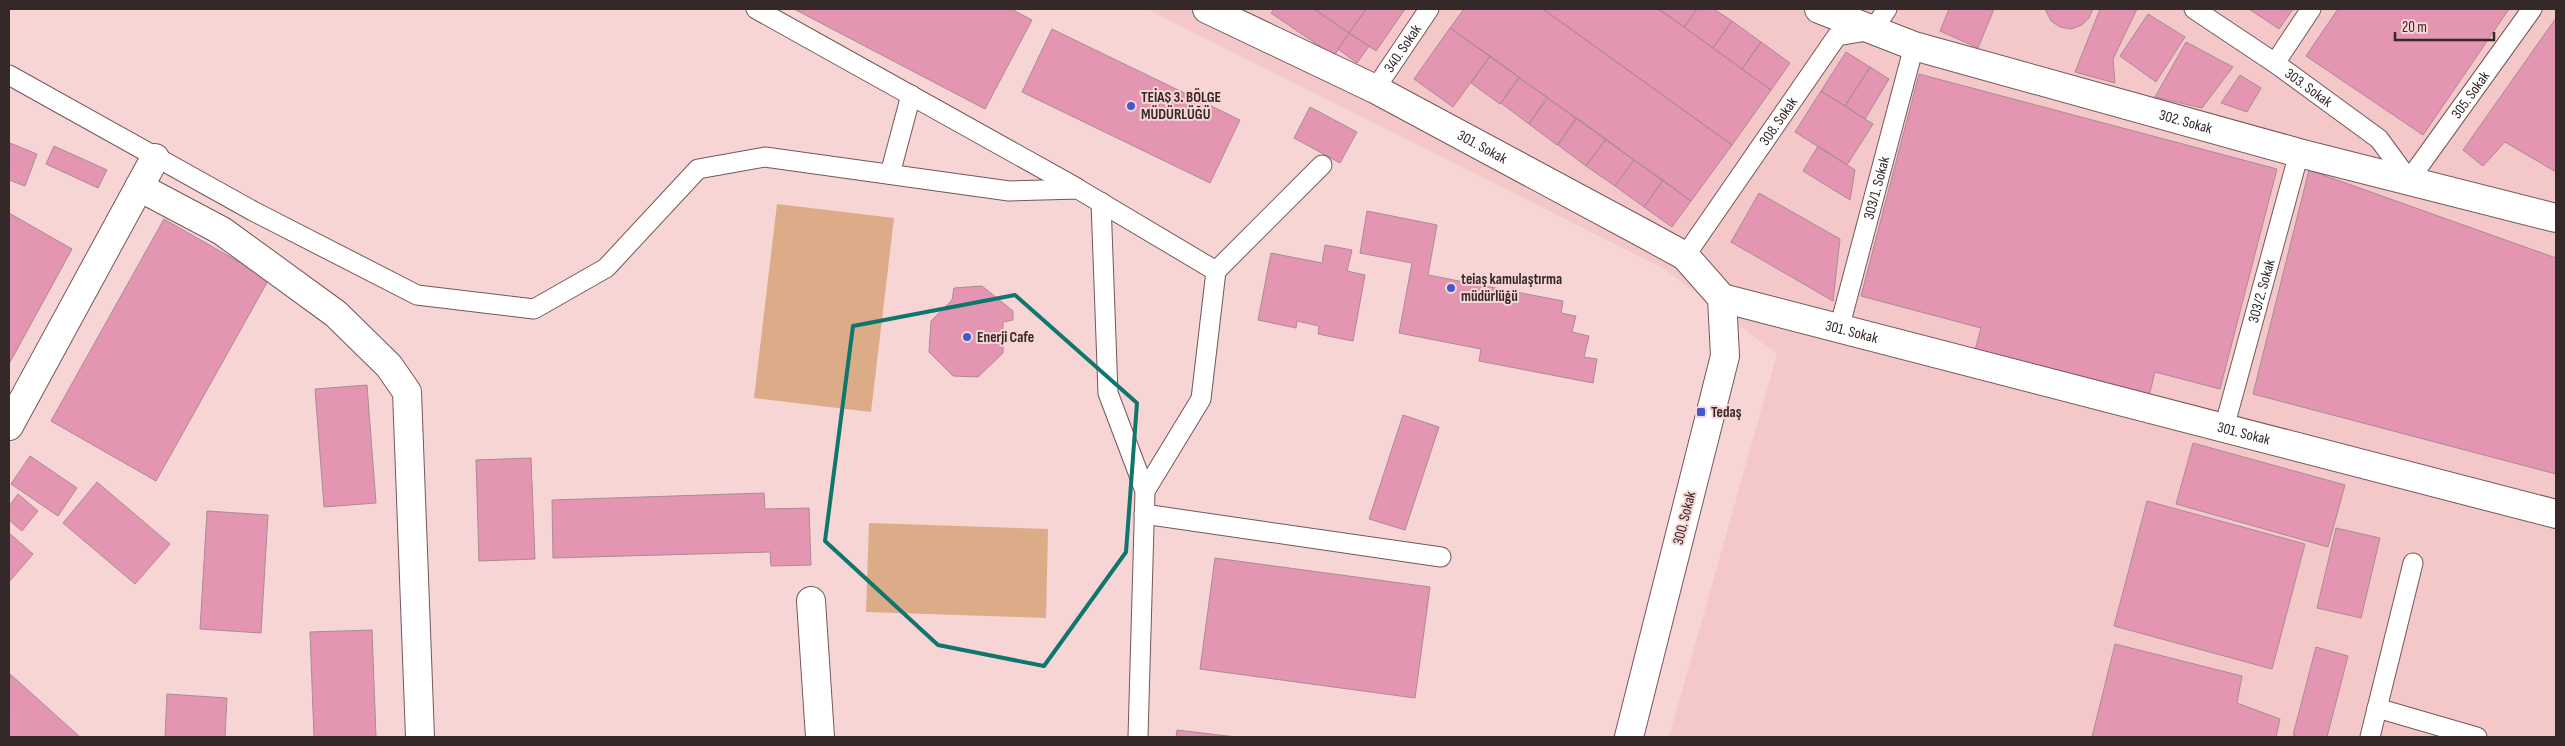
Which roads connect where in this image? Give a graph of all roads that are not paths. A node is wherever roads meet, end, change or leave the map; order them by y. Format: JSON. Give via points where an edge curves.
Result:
{"nodes":[{"id":1,"x":756,"y":9,"type":"edge"},
{"id":2,"x":1207,"y":9,"type":"edge"},
{"id":3,"x":1428,"y":9,"type":"edge"},
{"id":4,"x":1819,"y":9,"type":"edge"},
{"id":5,"x":2194,"y":9,"type":"edge"},
{"id":6,"x":2311,"y":9,"type":"edge"},
{"id":7,"x":2532,"y":9,"type":"edge"},
{"id":8,"x":1880,"y":19,"type":"edge"},
{"id":9,"x":1914,"y":46,"type":"junction"},
{"id":10,"x":2275,"y":63,"type":"junction"},
{"id":11,"x":9,"y":75,"type":"edge"},
{"id":12,"x":1375,"y":89,"type":"junction"},
{"id":13,"x":911,"y":95,"type":"junction"},
{"id":14,"x":2298,"y":153,"type":"junction"},
{"id":15,"x":155,"y":158,"type":"junction"},
{"id":16,"x":1322,"y":164,"type":"dead end"},
{"id":17,"x":890,"y":174,"type":"junction"},
{"id":18,"x":2409,"y":180,"type":"junction"},
{"id":19,"x":139,"y":187,"type":"junction"},
{"id":20,"x":1078,"y":189,"type":"junction"},
{"id":21,"x":1101,"y":202,"type":"junction"},
{"id":22,"x":2556,"y":218,"type":"edge"},
{"id":23,"x":1685,"y":256,"type":"junction"},
{"id":24,"x":1216,"y":271,"type":"junction"},
{"id":25,"x":1722,"y":298,"type":"junction"},
{"id":26,"x":1839,"y":329,"type":"junction"},
{"id":27,"x":9,"y":426,"type":"edge"},
{"id":28,"x":2224,"y":428,"type":"junction"},
{"id":29,"x":1145,"y":491,"type":"junction"},
{"id":30,"x":1144,"y":514,"type":"junction"},
{"id":31,"x":2556,"y":514,"type":"edge"},
{"id":32,"x":1441,"y":558,"type":"dead end"},
{"id":33,"x":2413,"y":563,"type":"dead end"},
{"id":34,"x":811,"y":601,"type":"dead end"},
{"id":35,"x":2377,"y":708,"type":"junction"},
{"id":36,"x":420,"y":737,"type":"edge"},
{"id":37,"x":820,"y":737,"type":"edge"},
{"id":38,"x":1138,"y":737,"type":"edge"},
{"id":39,"x":1629,"y":737,"type":"edge"},
{"id":40,"x":2370,"y":737,"type":"edge"},
{"id":41,"x":2478,"y":737,"type":"edge"}],
"edges":[{"from":1,"to":13,"type":"lane"},
{"from":2,"to":12,"type":"street","name":"301. Sokak"},
{"from":3,"to":12,"type":"lane","name":"340. Sokak"},
{"from":4,"to":8,"type":"street","name":"302. Sokak"},
{"from":5,"to":10,"type":"lane","name":"303. Sokak"},
{"from":6,"to":10,"type":"lane"},
{"from":7,"to":18,"type":"lane","name":"305. Sokak"},
{"from":8,"to":9,"type":"street","name":"302. Sokak"},
{"from":8,"to":23,"type":"lane","name":"308. Sokak","via":[[1837,36]]},
{"from":9,"to":14,"type":"street","name":"302. Sokak"},
{"from":9,"to":26,"type":"lane","name":"303/1. Sokak"},
{"from":10,"to":18,"type":"lane","name":"303. Sokak","via":[[2379,139]]},
{"from":11,"to":15,"type":"lane"},
{"from":12,"to":23,"type":"street","name":"301. Sokak"},
{"from":13,"to":17,"type":"lane"},
{"from":13,"to":20,"type":"lane"},
{"from":14,"to":18,"type":"street","name":"302. Sokak"},
{"from":14,"to":28,"type":"lane","name":"303/2. Sokak"},
{"from":15,"to":17,"type":"lane","via":[[416,295],[534,309],[606,268],[698,169],[764,158]]},
{"from":15,"to":19,"type":"street"},
{"from":16,"to":24,"type":"lane"},
{"from":17,"to":20,"type":"lane","via":[[1009,190]]},
{"from":18,"to":22,"type":"street","name":"302. Sokak"},
{"from":19,"to":27,"type":"street"},
{"from":19,"to":36,"type":"street","via":[[222,231],[336,314],[389,366],[407,392]]},
{"from":20,"to":21,"type":"lane"},
{"from":21,"to":24,"type":"lane"},
{"from":21,"to":29,"type":"lane","via":[[1108,393]]},
{"from":23,"to":25,"type":"street","name":"301. Sokak"},
{"from":24,"to":29,"type":"lane","via":[[1201,399]]},
{"from":25,"to":26,"type":"street","name":"301. Sokak"},
{"from":25,"to":39,"type":"street","name":"300. Sokak","via":[[1725,356]]},
{"from":26,"to":28,"type":"street","name":"301. Sokak"},
{"from":28,"to":31,"type":"street","name":"301. Sokak"},
{"from":29,"to":30,"type":"lane"},
{"from":30,"to":32,"type":"lane"},
{"from":30,"to":38,"type":"lane"},
{"from":33,"to":35,"type":"lane"},
{"from":34,"to":37,"type":"street"},
{"from":35,"to":40,"type":"lane"},
{"from":35,"to":41,"type":"lane"}]}
